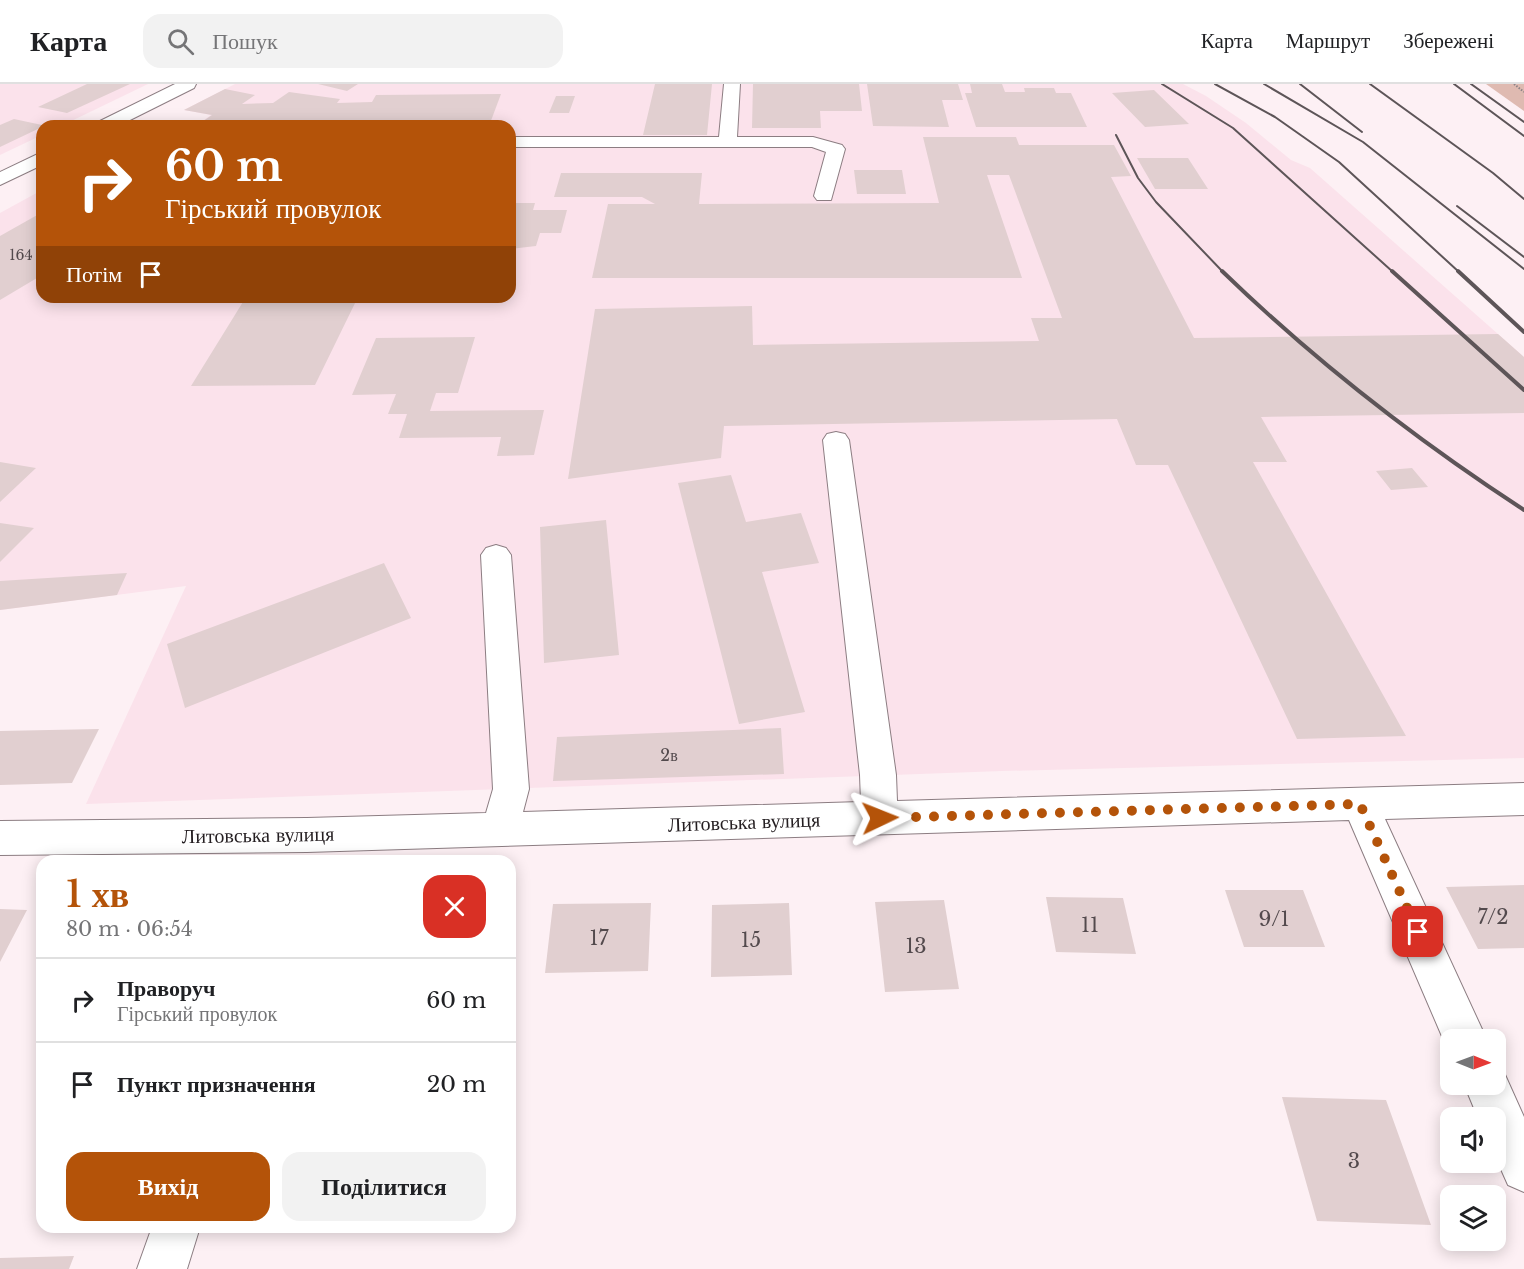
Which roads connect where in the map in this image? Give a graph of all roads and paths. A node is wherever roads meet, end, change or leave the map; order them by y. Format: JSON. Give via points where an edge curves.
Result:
{"nodes":[{"id":1,"x":188,"y":84,"type":"edge"},
{"id":2,"x":732,"y":84,"type":"edge"},
{"id":3,"x":1514,"y":84,"type":"edge"},
{"id":4,"x":1524,"y":92,"type":"edge"},
{"id":5,"x":116,"y":120,"type":"edge"},
{"id":6,"x":516,"y":142,"type":"edge"},
{"id":7,"x":728,"y":142,"type":"junction"},
{"id":8,"x":36,"y":161,"type":"edge"},
{"id":9,"x":0,"y":179,"type":"edge"},
{"id":10,"x":824,"y":196,"type":"dead end"},
{"id":11,"x":836,"y":440,"type":"dead end"},
{"id":12,"x":496,"y":555,"type":"dead end"},
{"id":13,"x":1524,"y":799,"type":"edge"},
{"id":14,"x":1360,"y":804,"type":"junction"},
{"id":15,"x":880,"y":818,"type":"junction"},
{"id":16,"x":499,"y":830,"type":"junction"},
{"id":17,"x":0,"y":838,"type":"edge"},
{"id":18,"x":303,"y":848,"type":"edge"},
{"id":19,"x":1461,"y":1029,"type":"edge"},
{"id":20,"x":1491,"y":1095,"type":"edge"},
{"id":21,"x":1524,"y":1169,"type":"edge"},
{"id":22,"x":174,"y":1233,"type":"edge"},
{"id":23,"x":162,"y":1269,"type":"edge"}],
"edges":[{"from":1,"to":5,"type":"street"},
{"from":2,"to":7,"type":"street"},
{"from":3,"to":4,"type":"path"},
{"from":6,"to":7,"type":"street"},
{"from":7,"to":10,"type":"street","via":[[813,142],[836,149]]},
{"from":8,"to":9,"type":"street"},
{"from":11,"to":15,"type":"street"},
{"from":12,"to":16,"type":"street","via":[[511,789]]},
{"from":13,"to":14,"type":"street","name":"Литовська вулиця"},
{"from":14,"to":15,"type":"street","name":"Литовська вулиця"},
{"from":14,"to":19,"type":"street"},
{"from":15,"to":16,"type":"street","name":"Литовська вулиця"},
{"from":16,"to":18,"type":"street","name":"Литовська вулиця"},
{"from":17,"to":18,"type":"street","name":"Литовська вулиця"},
{"from":20,"to":21,"type":"street"},
{"from":22,"to":23,"type":"street"}]}
